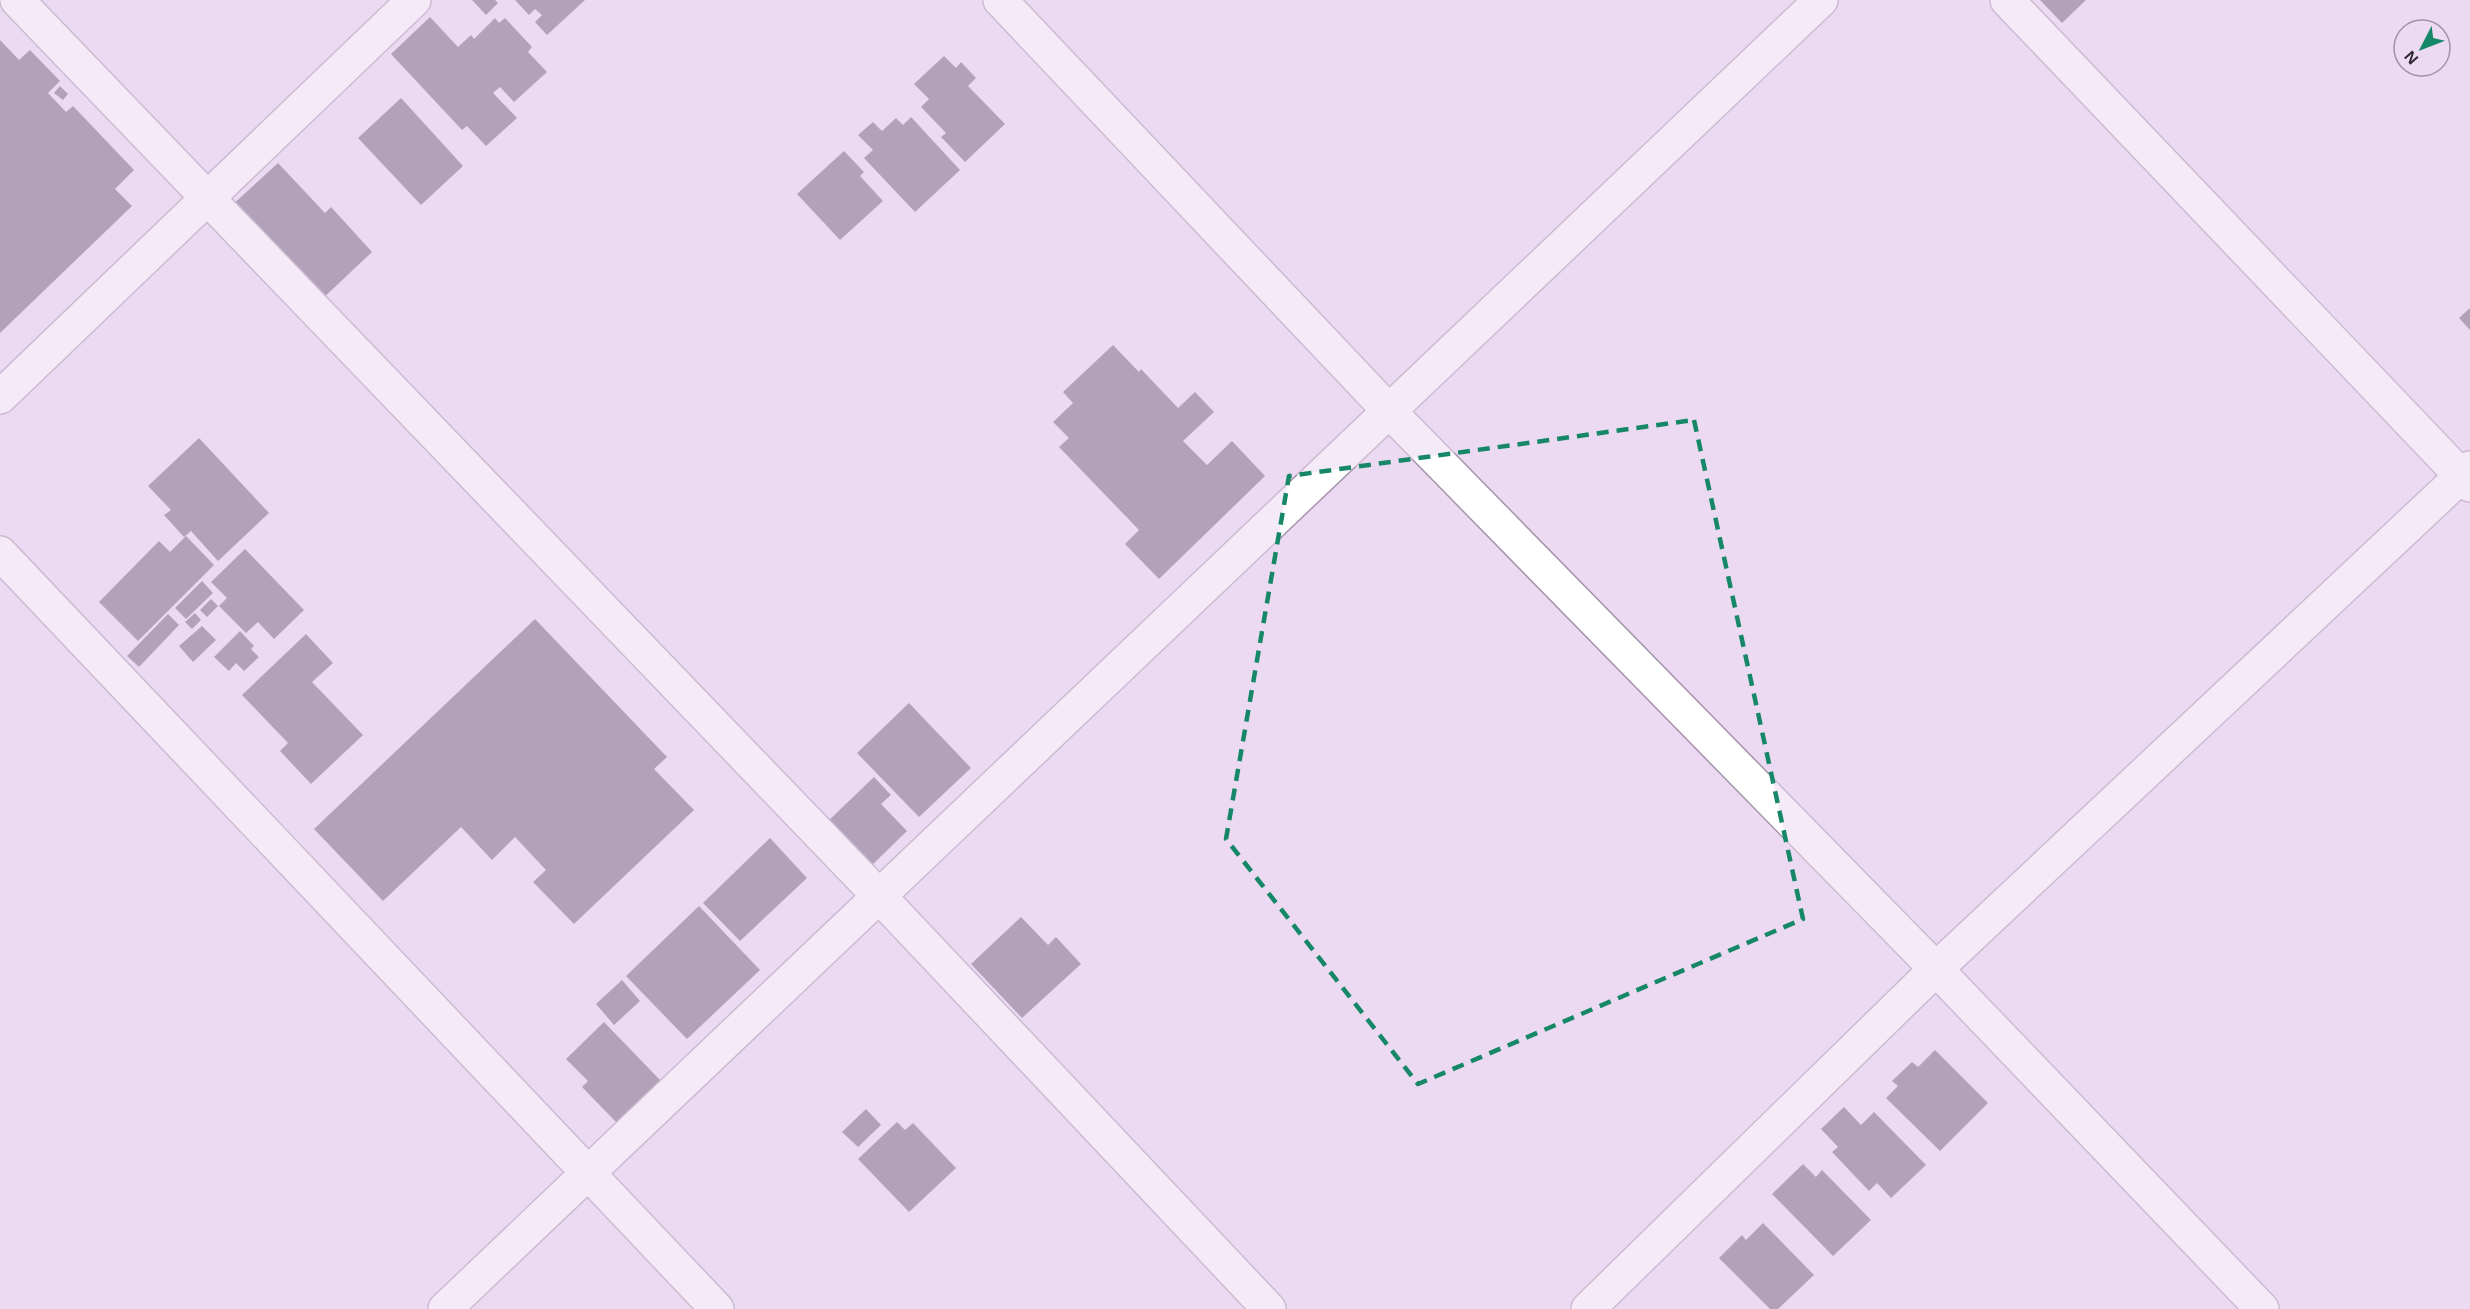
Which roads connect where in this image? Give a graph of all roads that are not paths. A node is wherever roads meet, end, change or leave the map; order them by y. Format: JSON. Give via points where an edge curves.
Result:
{"nodes":[{"id":1,"x":17,"y":0,"type":"edge"},
{"id":2,"x":414,"y":0,"type":"edge"},
{"id":3,"x":999,"y":0,"type":"edge"},
{"id":4,"x":1821,"y":0,"type":"edge"},
{"id":5,"x":2007,"y":0,"type":"edge"},
{"id":6,"x":207,"y":198,"type":"junction"},
{"id":7,"x":0,"y":397,"type":"edge"},
{"id":8,"x":1390,"y":412,"type":"junction"},
{"id":9,"x":2467,"y":476,"type":"edge"},
{"id":10,"x":0,"y":553,"type":"edge"},
{"id":11,"x":879,"y":896,"type":"junction"},
{"id":12,"x":1936,"y":969,"type":"junction"},
{"id":13,"x":586,"y":1173,"type":"junction"},
{"id":14,"x":445,"y":1309,"type":"edge"},
{"id":15,"x":717,"y":1309,"type":"edge"},
{"id":16,"x":1269,"y":1309,"type":"edge"},
{"id":17,"x":1588,"y":1309,"type":"edge"},
{"id":18,"x":2262,"y":1309,"type":"edge"}],
"edges":[{"from":1,"to":6,"type":"street"},
{"from":2,"to":6,"type":"street"},
{"from":3,"to":8,"type":"street"},
{"from":4,"to":8,"type":"street"},
{"from":5,"to":9,"type":"street"},
{"from":6,"to":7,"type":"street"},
{"from":6,"to":11,"type":"street"},
{"from":8,"to":11,"type":"street"},
{"from":8,"to":12,"type":"street"},
{"from":9,"to":12,"type":"street"},
{"from":10,"to":13,"type":"street"},
{"from":11,"to":13,"type":"street"},
{"from":11,"to":16,"type":"street"},
{"from":12,"to":17,"type":"street"},
{"from":12,"to":18,"type":"street"},
{"from":13,"to":14,"type":"street"},
{"from":13,"to":15,"type":"street"}]}
